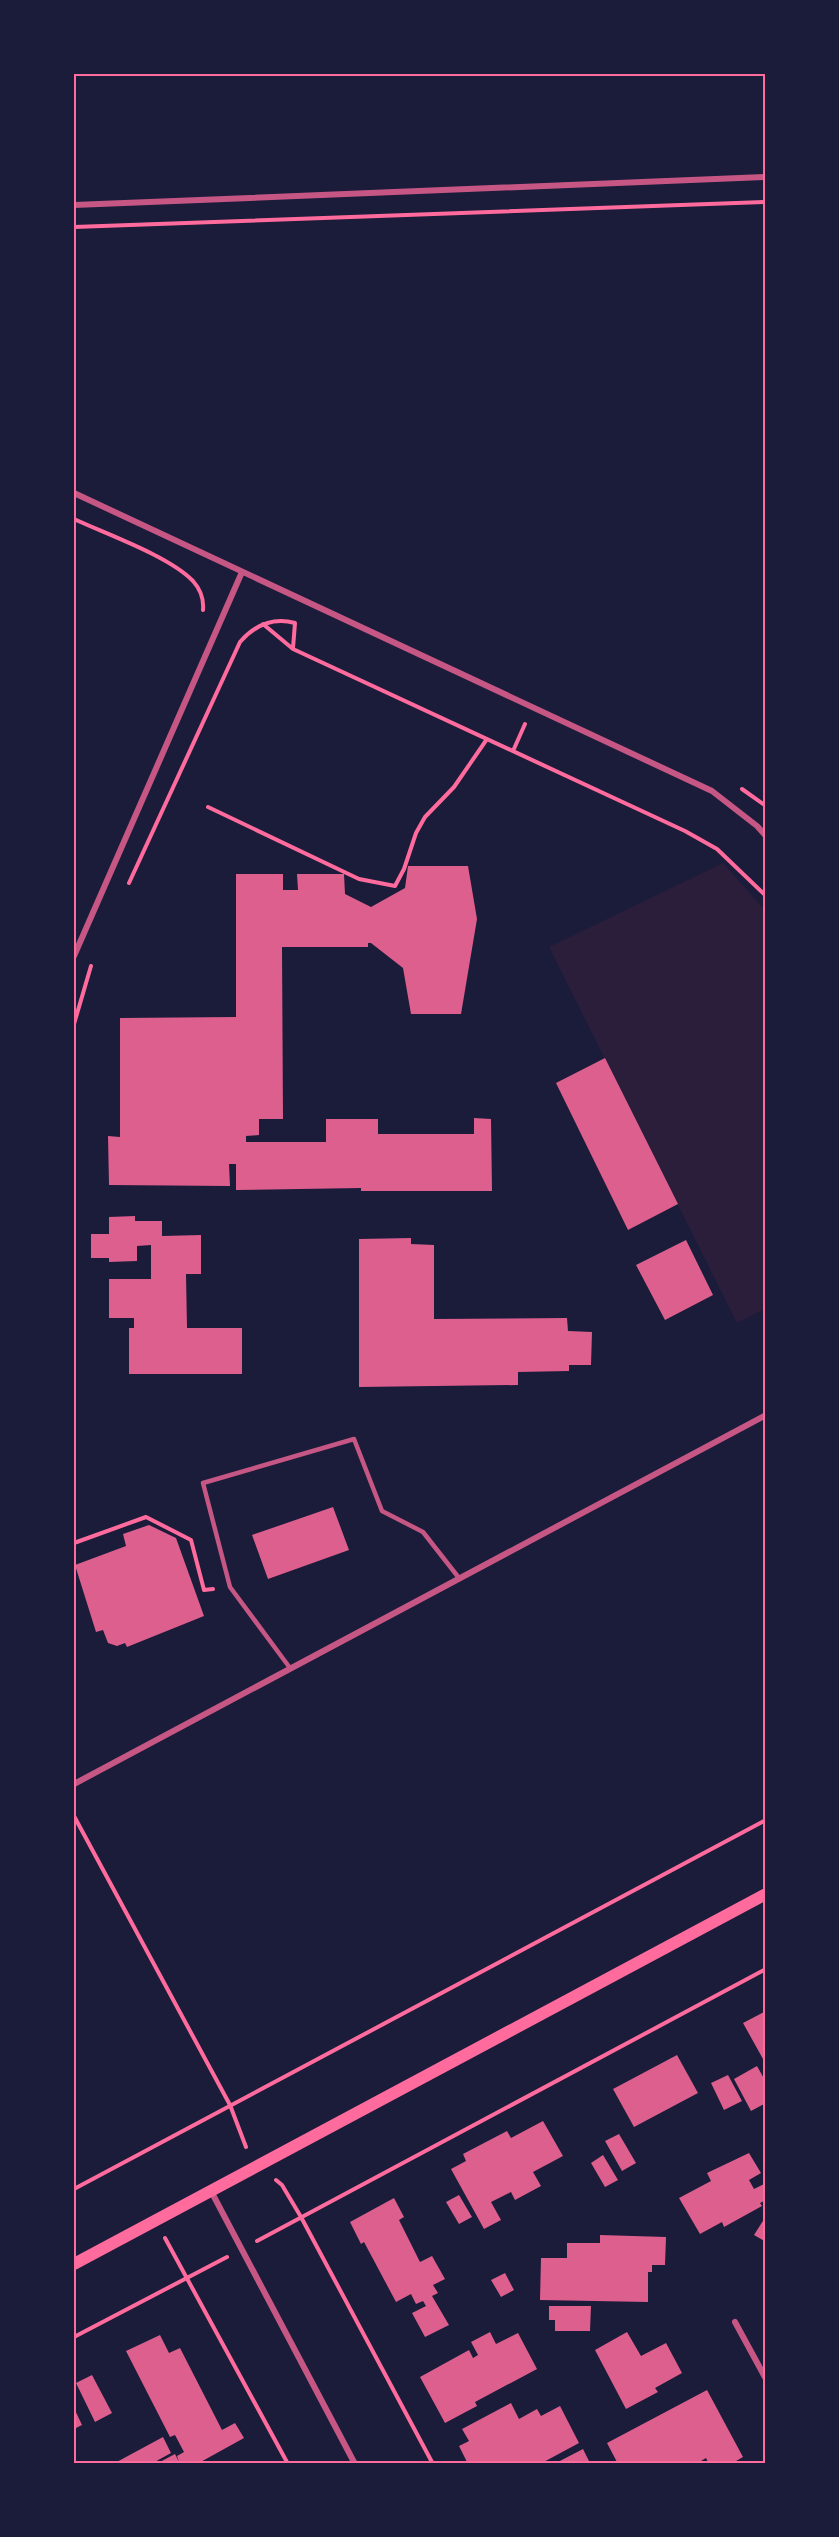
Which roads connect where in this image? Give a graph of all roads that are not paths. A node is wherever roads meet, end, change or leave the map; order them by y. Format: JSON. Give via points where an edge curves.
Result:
{"nodes":[{"id":1,"x":765,"y":177,"type":"edge"},
{"id":2,"x":74,"y":205,"type":"edge"},
{"id":3,"x":74,"y":493,"type":"edge"},
{"id":4,"x":242,"y":572,"type":"junction"},
{"id":5,"x":765,"y":836,"type":"edge"},
{"id":6,"x":74,"y":956,"type":"edge"},
{"id":7,"x":765,"y":1414,"type":"edge"},
{"id":8,"x":459,"y":1578,"type":"junction"},
{"id":9,"x":290,"y":1668,"type":"junction"},
{"id":10,"x":74,"y":1784,"type":"edge"},
{"id":11,"x":765,"y":1894,"type":"edge"},
{"id":12,"x":211,"y":2191,"type":"junction"},
{"id":13,"x":74,"y":2264,"type":"edge"},
{"id":14,"x":735,"y":2322,"type":"dead end"},
{"id":15,"x":765,"y":2379,"type":"edge"},
{"id":16,"x":355,"y":2463,"type":"edge"}],
"edges":[{"from":1,"to":2,"type":"street"},
{"from":3,"to":4,"type":"street"},
{"from":4,"to":5,"type":"street","via":[[712,791]]},
{"from":4,"to":6,"type":"street"},
{"from":7,"to":8,"type":"street"},
{"from":8,"to":9,"type":"street"},
{"from":8,"to":9,"type":"lane","via":[[423,1532],[382,1511],[354,1438],[203,1483],[230,1587]]},
{"from":9,"to":10,"type":"street"},
{"from":11,"to":12,"type":"main road"},
{"from":12,"to":13,"type":"main road"},
{"from":12,"to":16,"type":"street"},
{"from":14,"to":15,"type":"street"}]}
